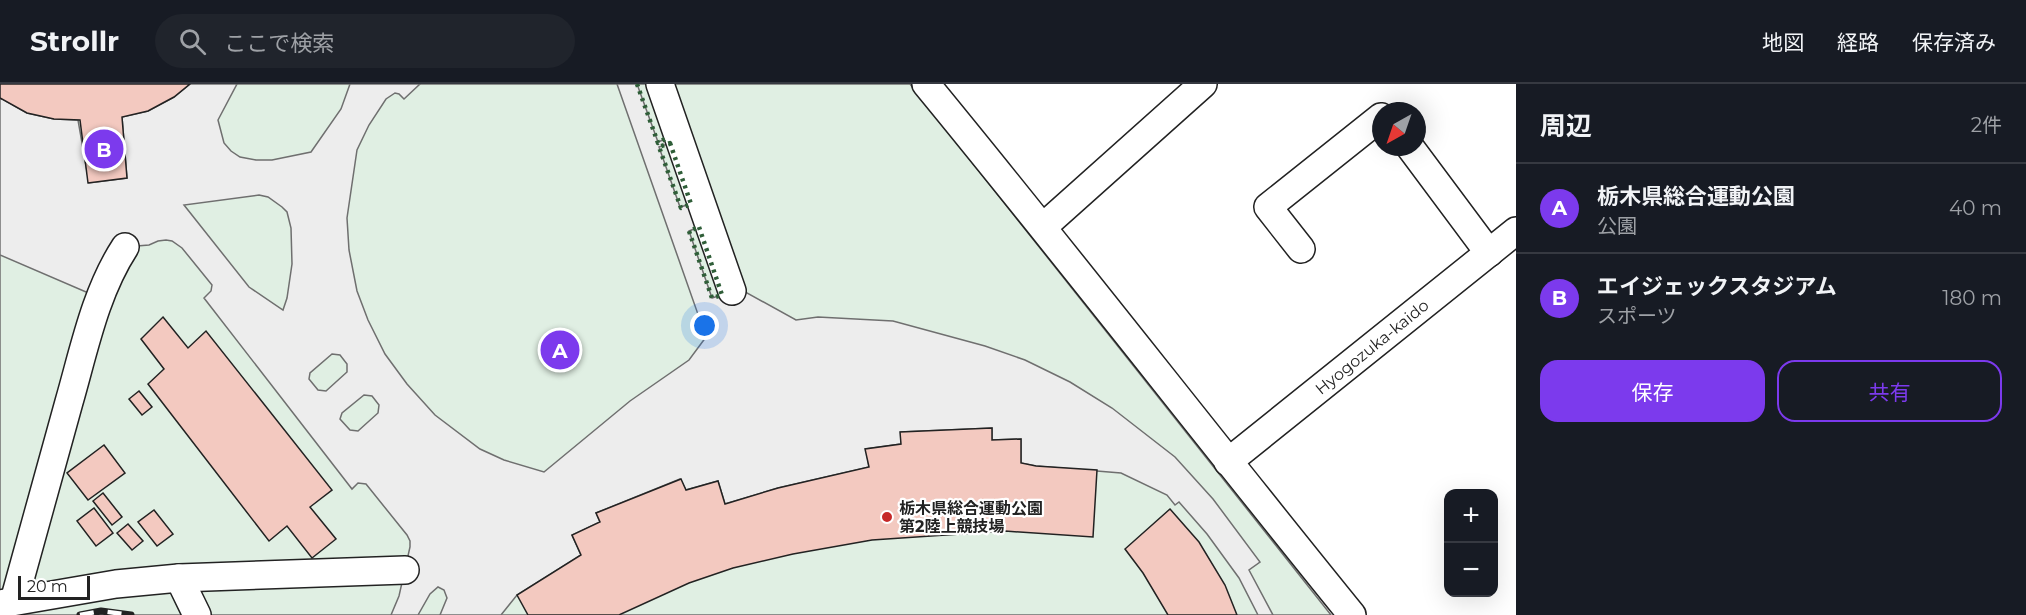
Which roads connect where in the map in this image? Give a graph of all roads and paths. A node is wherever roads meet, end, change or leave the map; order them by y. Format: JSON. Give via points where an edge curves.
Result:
{"nodes":[{"id":1,"x":660,"y":84,"type":"edge"},
{"id":2,"x":926,"y":84,"type":"edge"},
{"id":3,"x":1203,"y":84,"type":"edge"},
{"id":4,"x":1372,"y":124,"type":"edge"},
{"id":5,"x":1417,"y":156,"type":"edge"},
{"id":6,"x":1043,"y":227,"type":"junction"},
{"id":7,"x":1516,"y":231,"type":"edge"},
{"id":8,"x":125,"y":247,"type":"dead end"},
{"id":9,"x":1301,"y":249,"type":"dead end"},
{"id":10,"x":1489,"y":253,"type":"junction"},
{"id":11,"x":732,"y":291,"type":"dead end"},
{"id":12,"x":1228,"y":462,"type":"junction"},
{"id":13,"x":405,"y":570,"type":"dead end"},
{"id":14,"x":179,"y":578,"type":"junction"},
{"id":15,"x":7,"y":602,"type":"edge"},
{"id":16,"x":197,"y":615,"type":"edge"},
{"id":17,"x":1352,"y":615,"type":"edge"}],
"edges":[{"from":1,"to":11,"type":"street"},
{"from":2,"to":6,"type":"street"},
{"from":3,"to":6,"type":"street"},
{"from":4,"to":9,"type":"street","via":[[1268,207]]},
{"from":5,"to":10,"type":"street"},
{"from":6,"to":12,"type":"street"},
{"from":7,"to":10,"type":"street","name":"Hyogozuka-kaido"},
{"from":8,"to":15,"type":"street","via":[[100,298]]},
{"from":10,"to":12,"type":"street","name":"Hyogozuka-kaido"},
{"from":12,"to":17,"type":"street"},
{"from":13,"to":14,"type":"street"},
{"from":14,"to":15,"type":"street"},
{"from":14,"to":16,"type":"street"}]}
